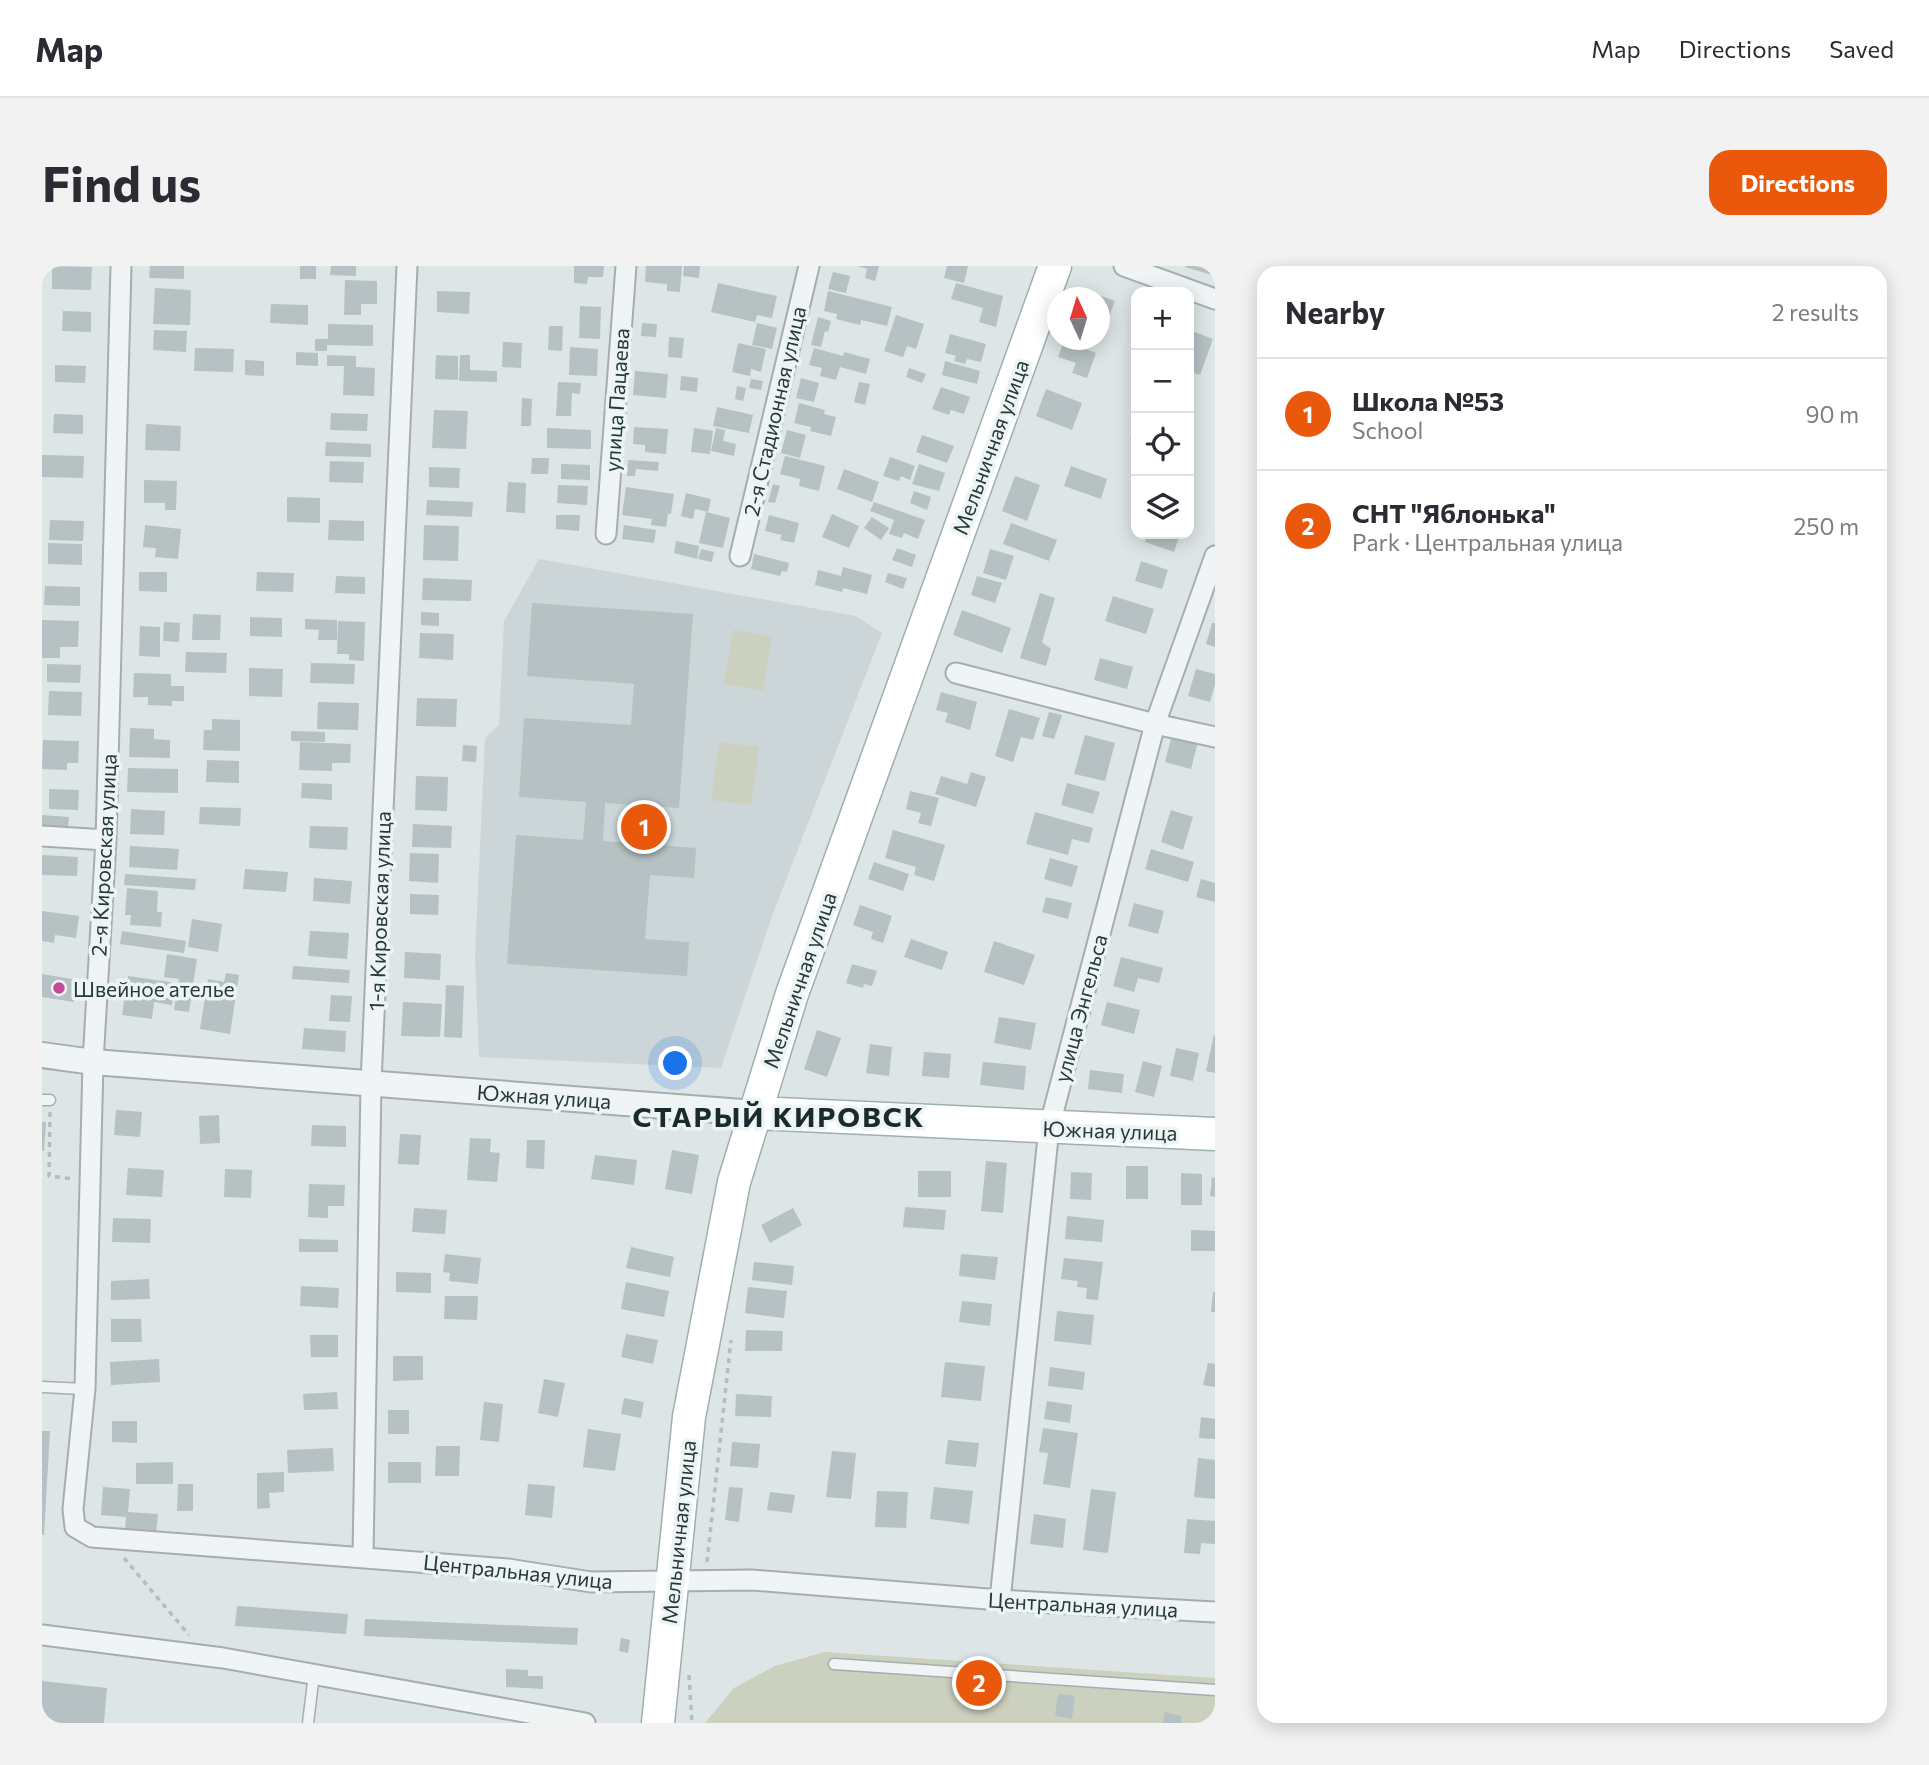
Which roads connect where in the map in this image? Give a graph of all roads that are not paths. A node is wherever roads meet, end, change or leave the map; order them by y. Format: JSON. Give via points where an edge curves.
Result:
{"nodes":[{"id":1,"x":121,"y":266,"type":"edge"},
{"id":2,"x":407,"y":266,"type":"edge"},
{"id":3,"x":626,"y":266,"type":"edge"},
{"id":4,"x":809,"y":266,"type":"edge"},
{"id":5,"x":1055,"y":266,"type":"edge"},
{"id":6,"x":1124,"y":266,"type":"edge"},
{"id":7,"x":1215,"y":299,"type":"edge"},
{"id":8,"x":606,"y":534,"type":"dead end"},
{"id":9,"x":740,"y":556,"type":"dead end"},
{"id":10,"x":1215,"y":556,"type":"edge"},
{"id":11,"x":956,"y":673,"type":"dead end"},
{"id":12,"x":1155,"y":724,"type":"junction"},
{"id":13,"x":1215,"y":737,"type":"edge"},
{"id":14,"x":42,"y":835,"type":"edge"},
{"id":15,"x":106,"y":839,"type":"junction"},
{"id":16,"x":42,"y":1055,"type":"edge"},
{"id":17,"x":93,"y":1062,"type":"junction"},
{"id":18,"x":372,"y":1083,"type":"junction"},
{"id":19,"x":755,"y":1113,"type":"junction"},
{"id":20,"x":1049,"y":1128,"type":"junction"},
{"id":21,"x":1215,"y":1134,"type":"edge"},
{"id":22,"x":42,"y":1387,"type":"edge"},
{"id":23,"x":85,"y":1389,"type":"junction"},
{"id":24,"x":83,"y":1532,"type":"joint"},
{"id":25,"x":363,"y":1556,"type":"junction"},
{"id":26,"x":687,"y":1581,"type":"junction"},
{"id":27,"x":1000,"y":1600,"type":"junction"},
{"id":28,"x":1215,"y":1612,"type":"edge"},
{"id":29,"x":42,"y":1635,"type":"edge"},
{"id":30,"x":834,"y":1664,"type":"dead end"},
{"id":31,"x":314,"y":1675,"type":"junction"},
{"id":32,"x":1215,"y":1690,"type":"edge"},
{"id":33,"x":308,"y":1723,"type":"edge"},
{"id":34,"x":585,"y":1723,"type":"edge"},
{"id":35,"x":658,"y":1723,"type":"edge"}],
"edges":[{"from":1,"to":15,"type":"street","name":"2-я Кировская улица"},
{"from":2,"to":18,"type":"street","name":"1-я Кировская улица"},
{"from":3,"to":8,"type":"street","name":"улица Пацаева"},
{"from":4,"to":9,"type":"street","name":"2-я Стадионная улица"},
{"from":5,"to":19,"type":"main road","name":"Мельничная улица","via":[[792,994]]},
{"from":6,"to":7,"type":"street"},
{"from":10,"to":12,"type":"street","name":"улица Энгельса"},
{"from":11,"to":12,"type":"street"},
{"from":12,"to":13,"type":"street"},
{"from":12,"to":20,"type":"street","name":"улица Энгельса"},
{"from":14,"to":15,"type":"street"},
{"from":15,"to":17,"type":"street","name":"2-я Кировская улица"},
{"from":16,"to":17,"type":"street","name":"Южная улица"},
{"from":17,"to":18,"type":"street","name":"Южная улица"},
{"from":17,"to":23,"type":"street","name":"2-я Кировская улица"},
{"from":18,"to":19,"type":"street","name":"Южная улица"},
{"from":18,"to":25,"type":"street","name":"1-я Кировская улица"},
{"from":19,"to":20,"type":"main road","name":"Южная улица"},
{"from":19,"to":26,"type":"main road","name":"Мельничная улица","via":[[734,1182],[689,1416]]},
{"from":20,"to":21,"type":"main road","name":"Южная улица"},
{"from":20,"to":27,"type":"street","name":"улица Энгельса"},
{"from":22,"to":23,"type":"lane"},
{"from":23,"to":24,"type":"street","name":"2-я Кировская улица","via":[[73,1509]]},
{"from":24,"to":25,"type":"street","name":"Центральная улица"},
{"from":25,"to":26,"type":"street","name":"Центральная улица","via":[[508,1569],[591,1582]]},
{"from":26,"to":27,"type":"street","name":"Центральная улица","via":[[752,1580]]},
{"from":26,"to":35,"type":"main road","name":"Мельничная улица"},
{"from":27,"to":28,"type":"street","name":"Центральная улица"},
{"from":29,"to":31,"type":"street"},
{"from":30,"to":32,"type":"lane"},
{"from":31,"to":33,"type":"lane"},
{"from":31,"to":34,"type":"street"}]}
